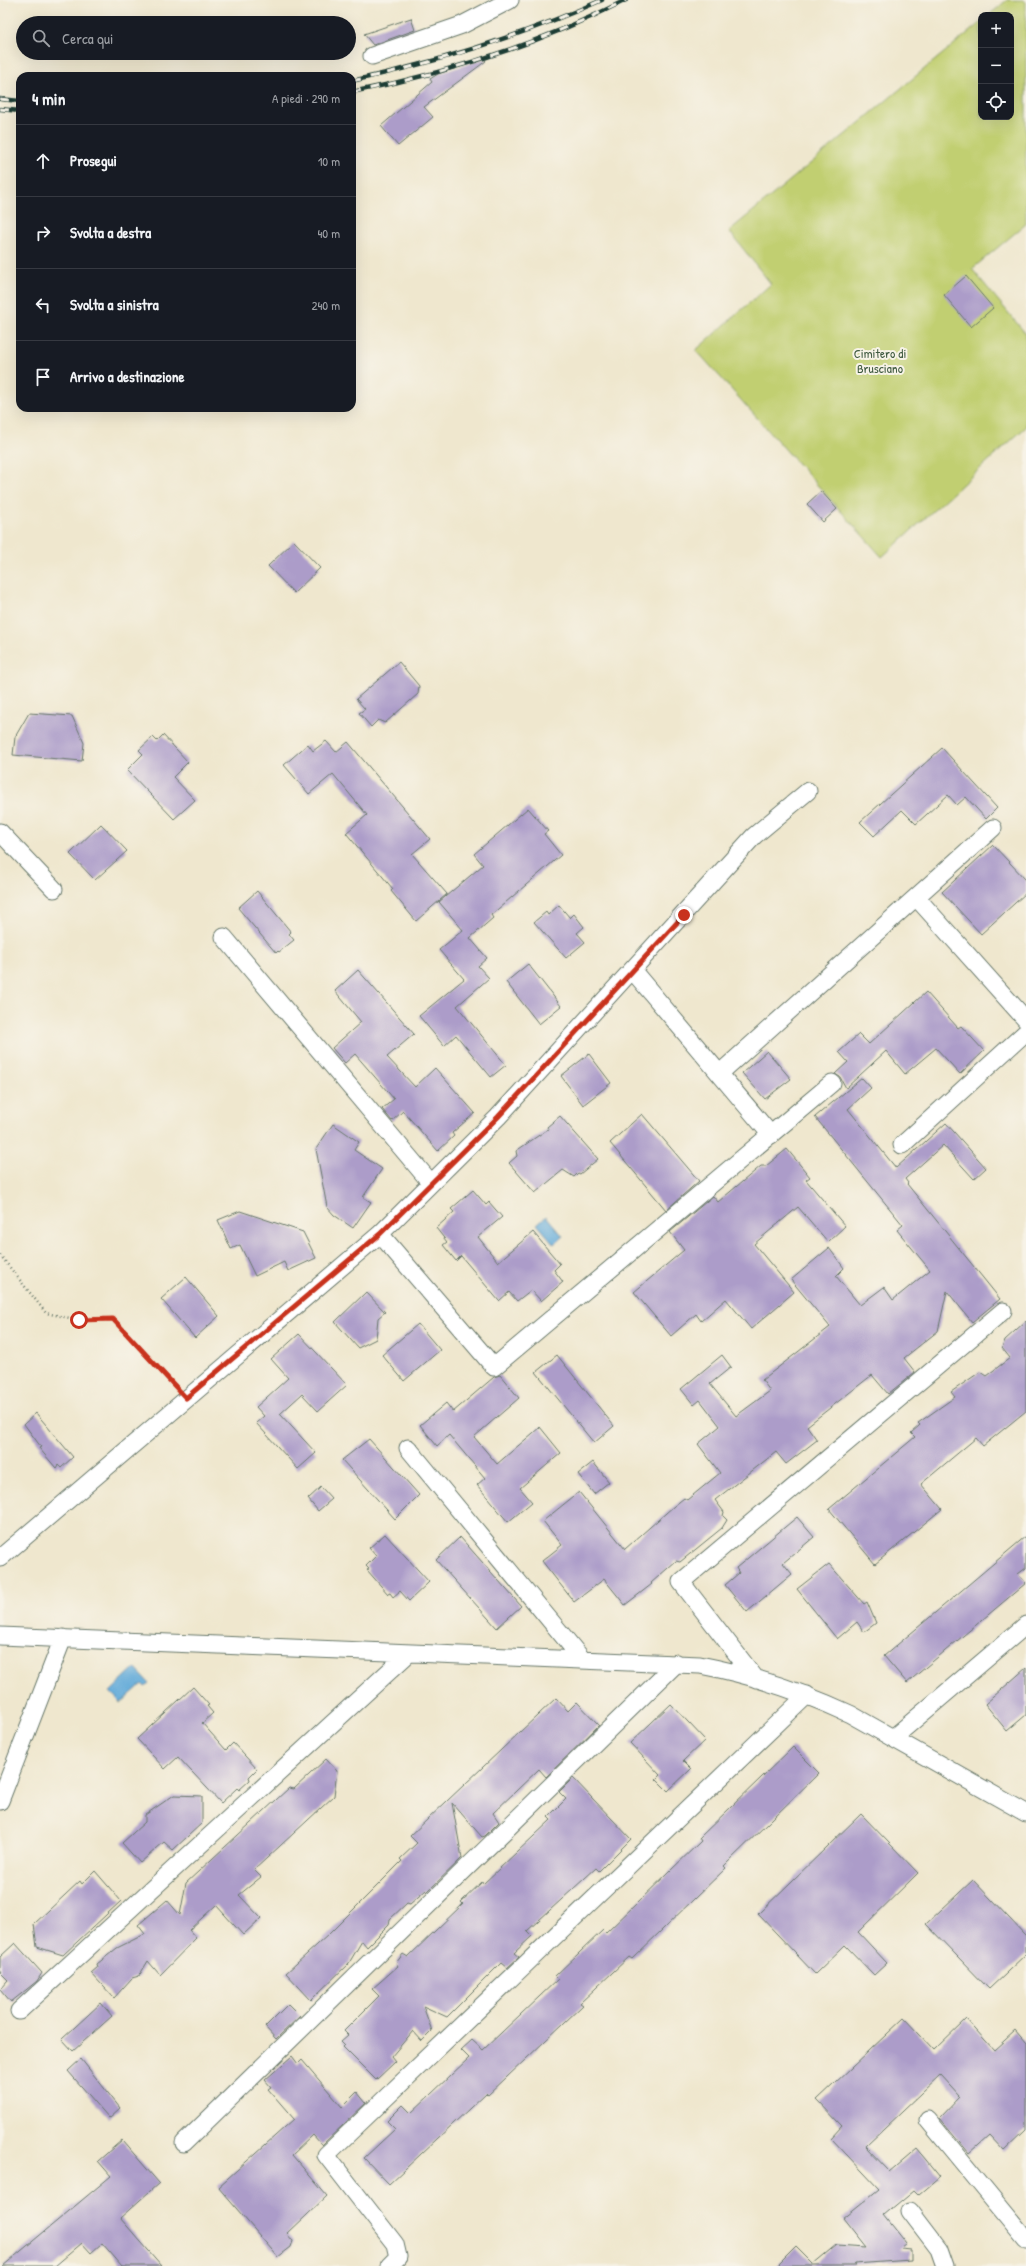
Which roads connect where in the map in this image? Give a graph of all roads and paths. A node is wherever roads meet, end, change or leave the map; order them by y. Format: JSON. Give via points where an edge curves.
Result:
{"nodes":[{"id":1,"x":510,"y":0,"type":"edge"},
{"id":2,"x":372,"y":56,"type":"dead end"},
{"id":3,"x":808,"y":791,"type":"dead end"},
{"id":4,"x":993,"y":828,"type":"dead end"},
{"id":5,"x":0,"y":832,"type":"edge"},
{"id":6,"x":54,"y":889,"type":"dead end"},
{"id":7,"x":916,"y":897,"type":"junction"},
{"id":8,"x":224,"y":937,"type":"dead end"},
{"id":9,"x":633,"y":971,"type":"junction"},
{"id":10,"x":1026,"y":1020,"type":"edge"},
{"id":11,"x":1026,"y":1032,"type":"edge"},
{"id":12,"x":720,"y":1073,"type":"junction"},
{"id":13,"x":832,"y":1083,"type":"dead end"},
{"id":14,"x":771,"y":1135,"type":"junction"},
{"id":15,"x":902,"y":1145,"type":"dead end"},
{"id":16,"x":431,"y":1183,"type":"junction"},
{"id":17,"x":380,"y":1234,"type":"junction"},
{"id":18,"x":0,"y":1254,"type":"edge"},
{"id":19,"x":1003,"y":1311,"type":"dead end"},
{"id":20,"x":186,"y":1398,"type":"junction"},
{"id":21,"x":408,"y":1448,"type":"dead end"},
{"id":22,"x":0,"y":1558,"type":"edge"},
{"id":23,"x":1026,"y":1625,"type":"edge"},
{"id":24,"x":0,"y":1636,"type":"edge"},
{"id":25,"x":63,"y":1638,"type":"junction"},
{"id":26,"x":408,"y":1654,"type":"junction"},
{"id":27,"x":582,"y":1659,"type":"junction"},
{"id":28,"x":677,"y":1663,"type":"junction"},
{"id":29,"x":756,"y":1679,"type":"junction"},
{"id":30,"x":807,"y":1695,"type":"junction"},
{"id":31,"x":893,"y":1738,"type":"junction"},
{"id":32,"x":0,"y":1801,"type":"edge"},
{"id":33,"x":1026,"y":1813,"type":"edge"},
{"id":34,"x":19,"y":2011,"type":"dead end"},
{"id":35,"x":928,"y":2120,"type":"dead end"},
{"id":36,"x":184,"y":2142,"type":"dead end"},
{"id":37,"x":910,"y":2211,"type":"dead end"},
{"id":38,"x":1026,"y":2239,"type":"edge"},
{"id":39,"x":389,"y":2266,"type":"edge"},
{"id":40,"x":945,"y":2266,"type":"edge"}],
"edges":[{"from":1,"to":2,"type":"street","via":[[462,25]]},
{"from":3,"to":9,"type":"street","via":[[754,836]]},
{"from":4,"to":7,"type":"street"},
{"from":5,"to":6,"type":"street"},
{"from":7,"to":10,"type":"street"},
{"from":7,"to":12,"type":"street"},
{"from":8,"to":16,"type":"street"},
{"from":9,"to":12,"type":"street"},
{"from":9,"to":16,"type":"street","via":[[498,1117]]},
{"from":11,"to":15,"type":"street"},
{"from":12,"to":14,"type":"street"},
{"from":13,"to":14,"type":"street"},
{"from":14,"to":17,"type":"street","via":[[494,1367]]},
{"from":16,"to":17,"type":"street"},
{"from":17,"to":20,"type":"street"},
{"from":18,"to":20,"type":"path","via":[[46,1314],[79,1320],[113,1319]]},
{"from":19,"to":29,"type":"street","via":[[681,1582]]},
{"from":20,"to":22,"type":"street"},
{"from":21,"to":27,"type":"street"},
{"from":23,"to":31,"type":"street"},
{"from":24,"to":25,"type":"street"},
{"from":25,"to":26,"type":"street"},
{"from":25,"to":32,"type":"street"},
{"from":26,"to":27,"type":"street"},
{"from":26,"to":34,"type":"street"},
{"from":27,"to":28,"type":"street"},
{"from":28,"to":29,"type":"street","via":[[721,1669]]},
{"from":28,"to":36,"type":"street"},
{"from":29,"to":30,"type":"street"},
{"from":30,"to":31,"type":"street","via":[[850,1714]]},
{"from":30,"to":39,"type":"street","via":[[326,2154],[395,2244],[398,2257]]},
{"from":31,"to":33,"type":"street"},
{"from":35,"to":38,"type":"street"},
{"from":37,"to":40,"type":"street","via":[[939,2249]]}]}
